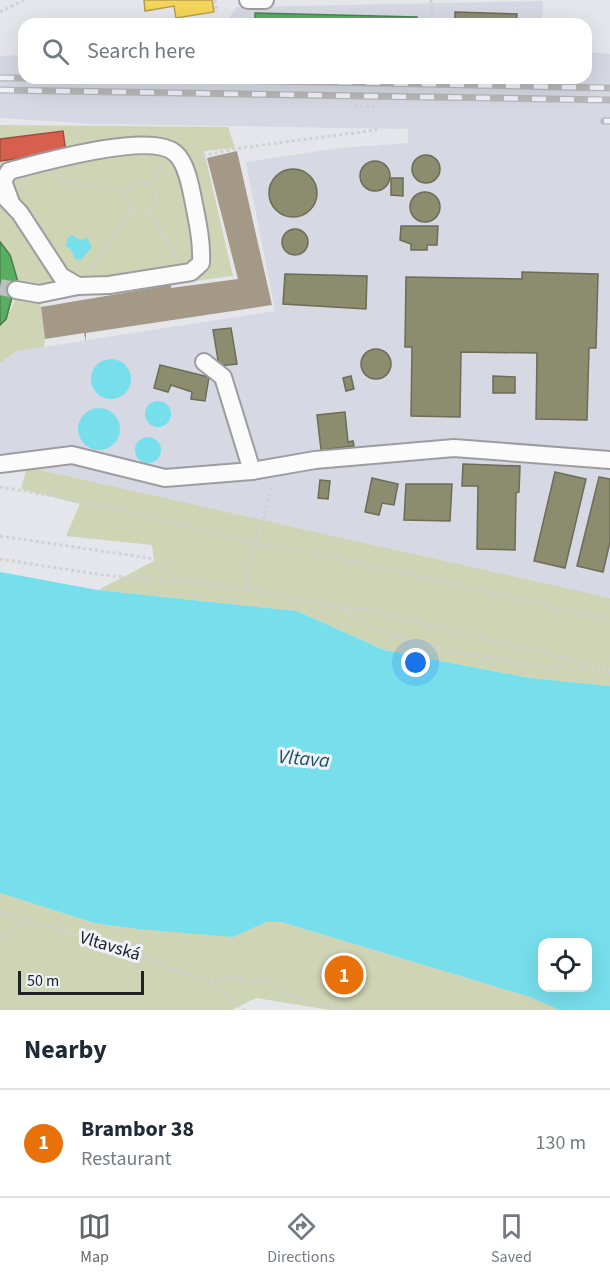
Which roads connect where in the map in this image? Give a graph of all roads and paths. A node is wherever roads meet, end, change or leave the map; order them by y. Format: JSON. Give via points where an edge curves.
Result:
{"nodes":[{"id":1,"x":24,"y":0,"type":"edge"},
{"id":2,"x":215,"y":0,"type":"edge"},
{"id":3,"x":248,"y":0,"type":"edge"},
{"id":4,"x":265,"y":0,"type":"edge"},
{"id":5,"x":431,"y":0,"type":"edge"},
{"id":6,"x":0,"y":12,"type":"edge"},
{"id":7,"x":217,"y":12,"type":"dead end"},
{"id":8,"x":432,"y":18,"type":"edge"},
{"id":9,"x":354,"y":106,"type":"dead end"},
{"id":10,"x":376,"y":107,"type":"dead end"},
{"id":11,"x":375,"y":126,"type":"dead end"},
{"id":12,"x":176,"y":156,"type":"junction"},
{"id":13,"x":39,"y":164,"type":"junction"},
{"id":14,"x":148,"y":184,"type":"junction"},
{"id":15,"x":127,"y":192,"type":"junction"},
{"id":16,"x":5,"y":196,"type":"edge"},
{"id":17,"x":132,"y":210,"type":"junction"},
{"id":18,"x":149,"y":211,"type":"junction"},
{"id":19,"x":186,"y":273,"type":"junction"},
{"id":20,"x":78,"y":286,"type":"junction"},
{"id":21,"x":15,"y":290,"type":"tunnel mouth"},
{"id":22,"x":204,"y":362,"type":"dead end"},
{"id":23,"x":610,"y":460,"type":"edge"},
{"id":24,"x":0,"y":464,"type":"edge"},
{"id":25,"x":276,"y":467,"type":"junction"},
{"id":26,"x":252,"y":471,"type":"junction"},
{"id":27,"x":0,"y":487,"type":"edge"},
{"id":28,"x":0,"y":536,"type":"edge"},
{"id":29,"x":255,"y":543,"type":"junction"},
{"id":30,"x":0,"y":559,"type":"edge"},
{"id":31,"x":181,"y":580,"type":"junction"},
{"id":32,"x":245,"y":589,"type":"junction"},
{"id":33,"x":338,"y":606,"type":"junction"},
{"id":34,"x":610,"y":620,"type":"edge"},
{"id":35,"x":610,"y":670,"type":"edge"},
{"id":36,"x":0,"y":913,"type":"edge"},
{"id":37,"x":27,"y":921,"type":"junction"},
{"id":38,"x":0,"y":937,"type":"edge"},
{"id":39,"x":208,"y":980,"type":"junction"},
{"id":40,"x":244,"y":1010,"type":"edge"},
{"id":41,"x":351,"y":1010,"type":"edge"}],
"edges":[{"from":1,"to":6,"type":"path"},
{"from":2,"to":7,"type":"path"},
{"from":3,"to":4,"type":"street"},
{"from":5,"to":8,"type":"path"},
{"from":9,"to":10,"type":"path"},
{"from":11,"to":12,"type":"path","via":[[375,130]]},
{"from":12,"to":13,"type":"street","via":[[161,147],[133,145]]},
{"from":12,"to":14,"type":"path"},
{"from":12,"to":19,"type":"street","via":[[191,191],[202,246],[201,263]]},
{"from":13,"to":15,"type":"path","via":[[65,180]]},
{"from":13,"to":16,"type":"street","via":[[9,171],[3,181]]},
{"from":14,"to":15,"type":"path","via":[[138,183]]},
{"from":14,"to":18,"type":"path","via":[[157,196]]},
{"from":15,"to":17,"type":"path","via":[[126,202]]},
{"from":16,"to":20,"type":"street","via":[[61,276]]},
{"from":17,"to":18,"type":"path","via":[[142,214]]},
{"from":17,"to":20,"type":"path"},
{"from":18,"to":19,"type":"path"},
{"from":19,"to":20,"type":"street"},
{"from":20,"to":21,"type":"street","via":[[39,294]]},
{"from":22,"to":26,"type":"street","via":[[223,377]]},
{"from":23,"to":25,"type":"street","via":[[454,448]]},
{"from":24,"to":26,"type":"street","via":[[72,455],[165,478]]},
{"from":25,"to":26,"type":"street"},
{"from":25,"to":29,"type":"path"},
{"from":27,"to":29,"type":"path","via":[[140,514]]},
{"from":28,"to":31,"type":"path","via":[[148,558]]},
{"from":29,"to":32,"type":"path"},
{"from":29,"to":34,"type":"path","via":[[303,550]]},
{"from":30,"to":31,"type":"path","via":[[103,575]]},
{"from":31,"to":32,"type":"path"},
{"from":32,"to":33,"type":"path"},
{"from":33,"to":35,"type":"path"},
{"from":33,"to":35,"type":"path","via":[[366,626],[439,648],[535,666]]},
{"from":36,"to":37,"type":"path","name":"Vltavská"},
{"from":37,"to":38,"type":"path"},
{"from":37,"to":39,"type":"path","name":"Vltavská","via":[[123,947]]},
{"from":39,"to":40,"type":"path","name":"Vltavská"},
{"from":39,"to":41,"type":"path","via":[[271,983],[298,999]]}]}
